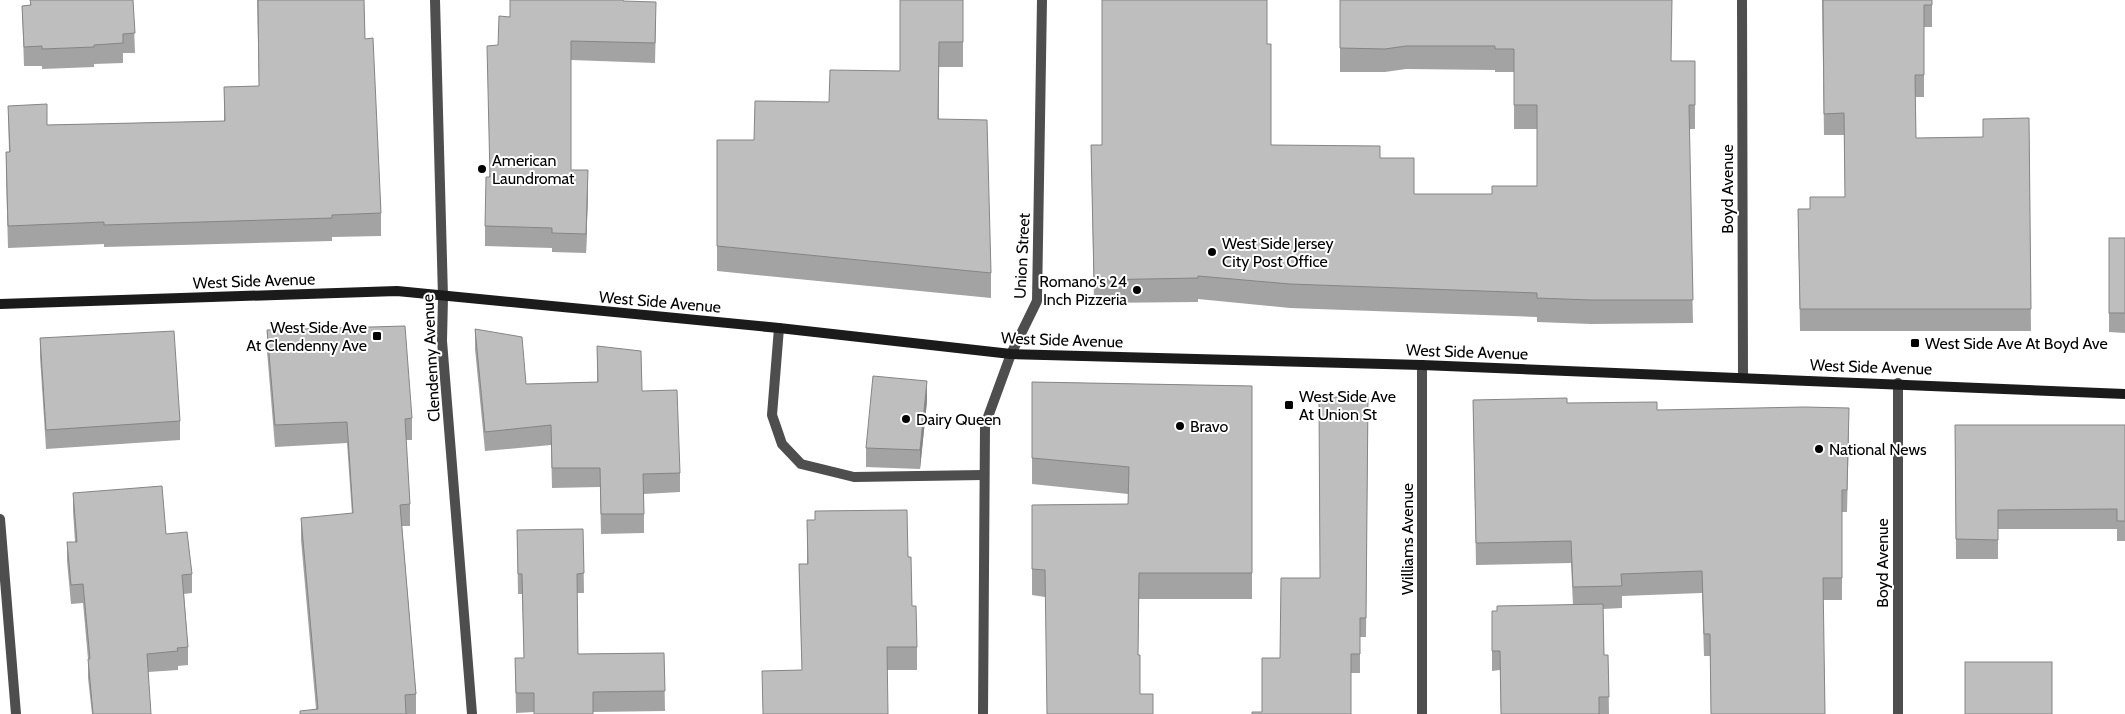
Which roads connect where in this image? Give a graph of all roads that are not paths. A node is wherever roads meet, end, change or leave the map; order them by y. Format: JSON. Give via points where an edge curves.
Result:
{"nodes":[{"id":1,"x":435,"y":0,"type":"edge"},
{"id":2,"x":1042,"y":0,"type":"edge"},
{"id":3,"x":1742,"y":0,"type":"edge"},
{"id":4,"x":444,"y":296,"type":"junction"},
{"id":5,"x":0,"y":304,"type":"edge"},
{"id":6,"x":779,"y":328,"type":"junction"},
{"id":7,"x":1011,"y":354,"type":"junction"},
{"id":8,"x":1422,"y":365,"type":"junction"},
{"id":9,"x":1743,"y":377,"type":"junction"},
{"id":10,"x":1898,"y":383,"type":"junction"},
{"id":11,"x":2125,"y":394,"type":"edge"},
{"id":12,"x":983,"y":475,"type":"junction"},
{"id":13,"x":0,"y":519,"type":"edge"},
{"id":14,"x":16,"y":714,"type":"edge"},
{"id":15,"x":472,"y":714,"type":"edge"},
{"id":16,"x":984,"y":714,"type":"edge"},
{"id":17,"x":1422,"y":714,"type":"edge"},
{"id":18,"x":1898,"y":714,"type":"edge"}],
"edges":[{"from":1,"to":4,"type":"street","name":"Clendenny Avenue"},
{"from":2,"to":7,"type":"street","name":"Union Street","via":[[1037,301]]},
{"from":3,"to":9,"type":"street","name":"Boyd Avenue"},
{"from":4,"to":5,"type":"main road","name":"West Side Avenue","via":[[397,292]]},
{"from":4,"to":6,"type":"main road","name":"West Side Avenue"},
{"from":4,"to":15,"type":"street","name":"Clendenny Avenue","via":[[442,342]]},
{"from":6,"to":7,"type":"main road","name":"West Side Avenue"},
{"from":6,"to":12,"type":"street","via":[[772,415],[782,444],[802,464],[854,477]]},
{"from":7,"to":8,"type":"main road","name":"West Side Avenue"},
{"from":7,"to":12,"type":"street","name":"Union Street","via":[[985,425]]},
{"from":8,"to":9,"type":"main road","name":"West Side Avenue"},
{"from":8,"to":17,"type":"street","name":"Williams Avenue"},
{"from":9,"to":10,"type":"main road","name":"West Side Avenue"},
{"from":10,"to":11,"type":"main road","name":"West Side Avenue"},
{"from":10,"to":18,"type":"street","name":"Boyd Avenue"},
{"from":12,"to":16,"type":"street","name":"Union Street"},
{"from":13,"to":14,"type":"street"}]}
